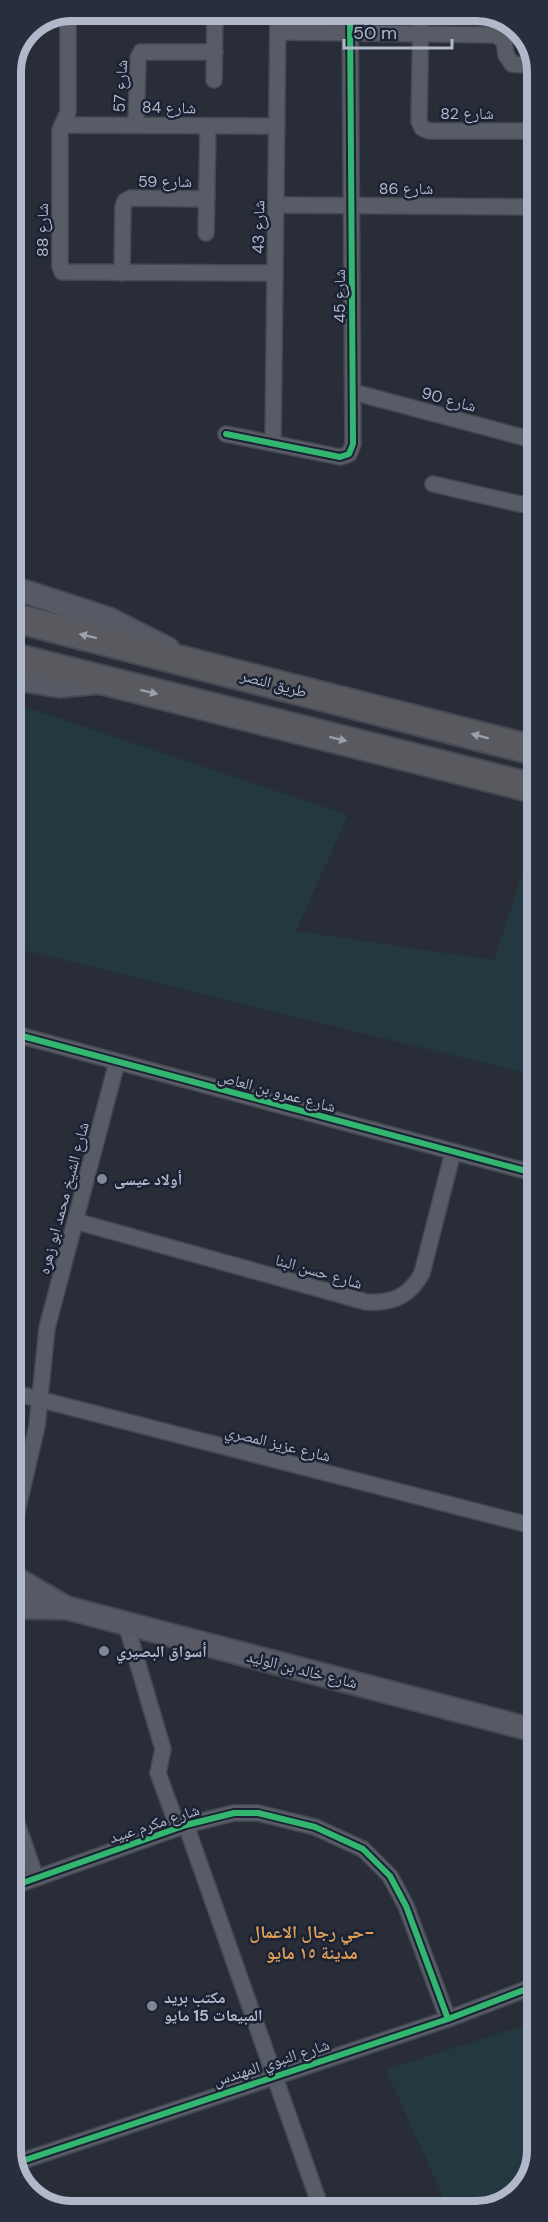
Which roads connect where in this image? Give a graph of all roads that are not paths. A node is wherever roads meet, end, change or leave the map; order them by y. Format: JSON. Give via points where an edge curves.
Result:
{"nodes":[{"id":1,"x":69,"y":21,"type":"edge"},
{"id":2,"x":215,"y":21,"type":"edge"},
{"id":3,"x":278,"y":21,"type":"edge"},
{"id":4,"x":350,"y":21,"type":"edge"},
{"id":5,"x":422,"y":21,"type":"edge"},
{"id":6,"x":278,"y":32,"type":"junction"},
{"id":7,"x":350,"y":33,"type":"junction"},
{"id":8,"x":421,"y":34,"type":"junction"},
{"id":9,"x":215,"y":52,"type":"junction"},
{"id":10,"x":526,"y":65,"type":"edge"},
{"id":11,"x":214,"y":80,"type":"dead end"},
{"id":12,"x":62,"y":125,"type":"junction"},
{"id":13,"x":136,"y":125,"type":"junction"},
{"id":14,"x":208,"y":126,"type":"junction"},
{"id":15,"x":277,"y":126,"type":"junction"},
{"id":16,"x":527,"y":131,"type":"edge"},
{"id":17,"x":207,"y":199,"type":"junction"},
{"id":18,"x":276,"y":205,"type":"junction"},
{"id":19,"x":352,"y":206,"type":"junction"},
{"id":20,"x":527,"y":207,"type":"edge"},
{"id":21,"x":206,"y":233,"type":"dead end"},
{"id":22,"x":122,"y":273,"type":"junction"},
{"id":23,"x":275,"y":273,"type":"junction"},
{"id":24,"x":353,"y":392,"type":"junction"},
{"id":25,"x":226,"y":434,"type":"dead end"},
{"id":26,"x":527,"y":438,"type":"edge"},
{"id":27,"x":273,"y":443,"type":"junction"},
{"id":28,"x":433,"y":484,"type":"dead end"},
{"id":29,"x":527,"y":504,"type":"edge"},
{"id":30,"x":21,"y":591,"type":"edge"},
{"id":31,"x":21,"y":619,"type":"edge"},
{"id":32,"x":21,"y":660,"type":"edge"},
{"id":33,"x":193,"y":662,"type":"junction"},
{"id":34,"x":21,"y":680,"type":"edge"},
{"id":35,"x":106,"y":681,"type":"junction"},
{"id":36,"x":527,"y":748,"type":"edge"},
{"id":37,"x":527,"y":786,"type":"edge"},
{"id":38,"x":21,"y":1036,"type":"edge"},
{"id":39,"x":117,"y":1062,"type":"junction"},
{"id":40,"x":453,"y":1152,"type":"junction"},
{"id":41,"x":527,"y":1171,"type":"edge"},
{"id":42,"x":75,"y":1221,"type":"junction"},
{"id":43,"x":21,"y":1394,"type":"edge"},
{"id":44,"x":40,"y":1399,"type":"junction"},
{"id":45,"x":21,"y":1494,"type":"edge"},
{"id":46,"x":527,"y":1524,"type":"edge"},
{"id":47,"x":21,"y":1578,"type":"edge"},
{"id":48,"x":21,"y":1607,"type":"edge"},
{"id":49,"x":67,"y":1608,"type":"junction"},
{"id":50,"x":126,"y":1624,"type":"junction"},
{"id":51,"x":527,"y":1728,"type":"edge"},
{"id":52,"x":182,"y":1826,"type":"junction"},
{"id":53,"x":21,"y":1835,"type":"edge"},
{"id":54,"x":36,"y":1878,"type":"junction"},
{"id":55,"x":21,"y":1883,"type":"edge"},
{"id":56,"x":527,"y":1989,"type":"edge"},
{"id":57,"x":448,"y":2019,"type":"junction"},
{"id":58,"x":274,"y":2075,"type":"junction"},
{"id":59,"x":22,"y":2161,"type":"edge"},
{"id":60,"x":318,"y":2201,"type":"edge"}],
"edges":[{"from":1,"to":12,"type":"street","name":"شارع 88","via":[[68,112]]},
{"from":2,"to":9,"type":"street"},
{"from":3,"to":6,"type":"street","name":"شارع 43"},
{"from":4,"to":7,"type":"street","name":"شارع 45"},
{"from":5,"to":8,"type":"street"},
{"from":6,"to":7,"type":"street"},
{"from":6,"to":15,"type":"street","name":"شارع 43"},
{"from":7,"to":8,"type":"street"},
{"from":7,"to":19,"type":"street","name":"شارع 45"},
{"from":8,"to":10,"type":"street","via":[[496,35],[504,41],[512,64]]},
{"from":8,"to":16,"type":"street","name":"شارع 82","via":[[422,128]]},
{"from":9,"to":11,"type":"street"},
{"from":9,"to":13,"type":"street","name":"شارع 57","via":[[141,52]]},
{"from":12,"to":13,"type":"street","name":"شارع 84"},
{"from":12,"to":22,"type":"street","name":"شارع 88","via":[[60,269],[68,273]]},
{"from":13,"to":14,"type":"street","name":"شارع 84"},
{"from":14,"to":15,"type":"street","name":"شارع 84"},
{"from":14,"to":17,"type":"street","name":"شارع 59"},
{"from":15,"to":18,"type":"street","name":"شارع 43"},
{"from":17,"to":21,"type":"street","name":"شارع 59"},
{"from":17,"to":22,"type":"street","name":"شارع 59","via":[[125,201]]},
{"from":18,"to":19,"type":"street","name":"شارع 86"},
{"from":18,"to":23,"type":"street","name":"شارع 43"},
{"from":19,"to":20,"type":"street","name":"شارع 86"},
{"from":19,"to":24,"type":"street","name":"شارع 45"},
{"from":22,"to":23,"type":"street","name":"شارع 88"},
{"from":23,"to":27,"type":"street","name":"شارع 43"},
{"from":24,"to":26,"type":"street","name":"شارع 90"},
{"from":24,"to":27,"type":"street","name":"شارع 45","via":[[353,444],[345,456]]},
{"from":25,"to":27,"type":"street","name":"شارع 45"},
{"from":28,"to":29,"type":"street"},
{"from":30,"to":33,"type":"street","via":[[109,619]]},
{"from":33,"to":31,"type":"highway","name":"طريق النصر","one_way":true},
{"from":32,"to":35,"type":"highway"},
{"from":36,"to":33,"type":"highway","name":"طريق النصر","one_way":true},
{"from":34,"to":35,"type":"street","via":[[59,686]]},
{"from":35,"to":37,"type":"highway","one_way":true},
{"from":38,"to":39,"type":"street","name":"شارع عمرو بن العاص"},
{"from":39,"to":40,"type":"street","name":"شارع عمرو بن العاص"},
{"from":39,"to":42,"type":"street","name":"شارع الشيخ محمد ابو زهره"},
{"from":40,"to":41,"type":"street","name":"شارع عمرو بن العاص"},
{"from":40,"to":42,"type":"street","name":"شارع حسن البنا","via":[[422,1273],[416,1284],[393,1301],[366,1302]]},
{"from":42,"to":44,"type":"street","name":"شارع الشيخ محمد ابو زهره","via":[[47,1328]]},
{"from":43,"to":44,"type":"street","name":"شارع عزيز المصري"},
{"from":44,"to":45,"type":"street","name":"شارع الشيخ محمد ابو زهره","via":[[34,1449]]},
{"from":44,"to":46,"type":"street","name":"شارع عزيز المصري"},
{"from":47,"to":49,"type":"street","name":"شارع خالد بن الوليد"},
{"from":48,"to":49,"type":"street","name":"شارع خالد بن الوليد"},
{"from":49,"to":50,"type":"street","name":"شارع خالد بن الوليد"},
{"from":50,"to":51,"type":"street","name":"شارع خالد بن الوليد"},
{"from":50,"to":52,"type":"street","via":[[163,1749],[158,1773]]},
{"from":52,"to":54,"type":"street","name":"شارع مكرم عبيد"},
{"from":52,"to":57,"type":"street","name":"شارع مكرم عبيد","via":[[234,1813],[258,1813],[315,1827],[363,1849],[390,1876],[406,1906]]},
{"from":52,"to":58,"type":"street"},
{"from":53,"to":54,"type":"street"},
{"from":54,"to":55,"type":"street","name":"شارع مكرم عبيد"},
{"from":56,"to":57,"type":"street","name":"شارع النبوي المهندس"},
{"from":57,"to":58,"type":"street","name":"شارع النبوي المهندس"},
{"from":58,"to":59,"type":"street","name":"شارع النبوي المهندس"},
{"from":58,"to":60,"type":"street"}]}
